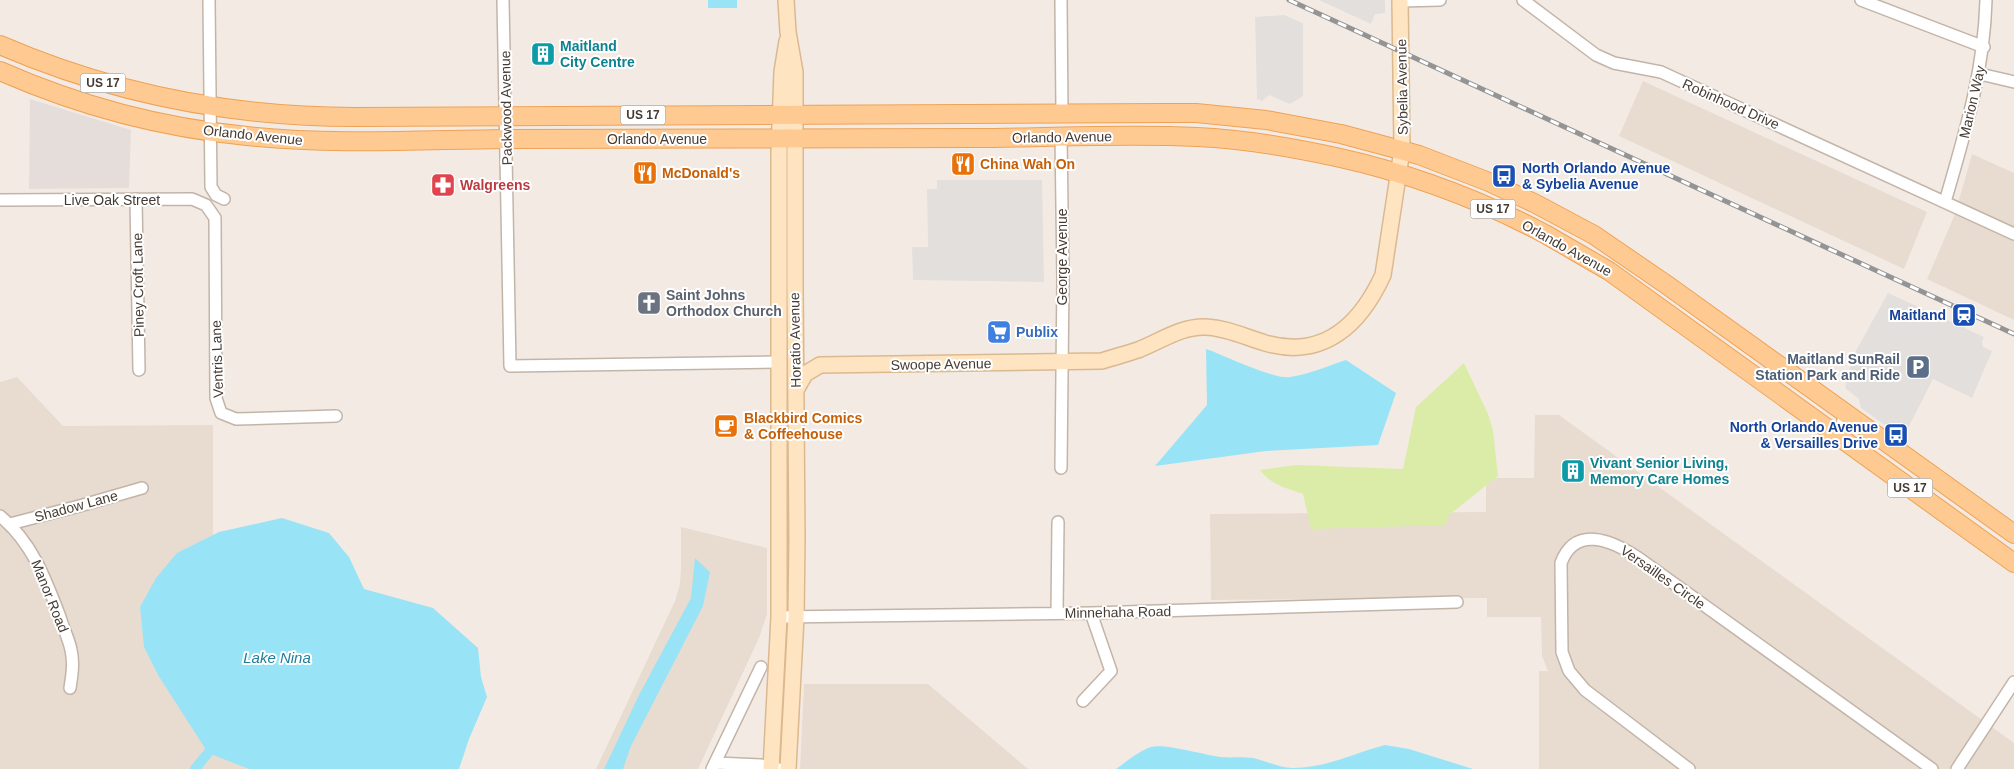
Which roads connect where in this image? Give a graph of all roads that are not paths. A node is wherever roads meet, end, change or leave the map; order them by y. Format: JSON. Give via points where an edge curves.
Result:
{"nodes":[{"id":1,"x":209,"y":0,"type":"edge"},
{"id":2,"x":503,"y":0,"type":"edge"},
{"id":3,"x":786,"y":0,"type":"edge"},
{"id":4,"x":1061,"y":0,"type":"edge"},
{"id":5,"x":1440,"y":0,"type":"edge"},
{"id":6,"x":1523,"y":0,"type":"edge"},
{"id":7,"x":1861,"y":0,"type":"edge"},
{"id":8,"x":1986,"y":0,"type":"edge"},
{"id":9,"x":1400,"y":1,"type":"edge"},
{"id":10,"x":0,"y":45,"type":"edge"},
{"id":11,"x":1984,"y":47,"type":"junction"},
{"id":12,"x":0,"y":71,"type":"edge"},
{"id":13,"x":1980,"y":74,"type":"junction"},
{"id":14,"x":2014,"y":82,"type":"edge"},
{"id":15,"x":211,"y":107,"type":"junction"},
{"id":16,"x":1062,"y":113,"type":"junction"},
{"id":17,"x":788,"y":114,"type":"junction"},
{"id":18,"x":506,"y":116,"type":"junction"},
{"id":19,"x":210,"y":132,"type":"junction"},
{"id":20,"x":1061,"y":136,"type":"junction"},
{"id":21,"x":507,"y":139,"type":"junction"},
{"id":22,"x":788,"y":139,"type":"junction"},
{"id":23,"x":1402,"y":150,"type":"junction"},
{"id":24,"x":1399,"y":173,"type":"junction"},
{"id":25,"x":136,"y":199,"type":"junction"},
{"id":26,"x":224,"y":199,"type":"dead end"},
{"id":27,"x":0,"y":200,"type":"edge"},
{"id":28,"x":1945,"y":202,"type":"junction"},
{"id":29,"x":215,"y":218,"type":"joint"},
{"id":30,"x":2014,"y":234,"type":"edge"},
{"id":31,"x":795,"y":344,"type":"junction"},
{"id":32,"x":1062,"y":362,"type":"junction"},
{"id":33,"x":820,"y":365,"type":"junction"},
{"id":34,"x":778,"y":369,"type":"junction"},
{"id":35,"x":139,"y":370,"type":"dead end"},
{"id":36,"x":796,"y":390,"type":"junction"},
{"id":37,"x":1844,"y":412,"type":"junction"},
{"id":38,"x":336,"y":416,"type":"dead end"},
{"id":39,"x":1839,"y":437,"type":"junction"},
{"id":40,"x":1061,"y":468,"type":"dead end"},
{"id":41,"x":142,"y":488,"type":"dead end"},
{"id":42,"x":0,"y":516,"type":"edge"},
{"id":43,"x":1058,"y":522,"type":"dead end"},
{"id":44,"x":10,"y":524,"type":"junction"},
{"id":45,"x":2014,"y":534,"type":"edge"},
{"id":46,"x":2014,"y":563,"type":"edge"},
{"id":47,"x":1457,"y":602,"type":"dead end"},
{"id":48,"x":1057,"y":613,"type":"junction"},
{"id":49,"x":1091,"y":613,"type":"junction"},
{"id":50,"x":779,"y":617,"type":"junction"},
{"id":51,"x":796,"y":617,"type":"junction"},
{"id":52,"x":761,"y":667,"type":"dead end"},
{"id":53,"x":2013,"y":685,"type":"edge"},
{"id":54,"x":70,"y":688,"type":"dead end"},
{"id":55,"x":1083,"y":702,"type":"dead end"},
{"id":56,"x":714,"y":766,"type":"edge"},
{"id":57,"x":774,"y":768,"type":"edge"},
{"id":58,"x":788,"y":769,"type":"edge"},
{"id":59,"x":1689,"y":769,"type":"edge"},
{"id":60,"x":1932,"y":769,"type":"edge"},
{"id":61,"x":1957,"y":769,"type":"edge"}],
"edges":[{"from":1,"to":15,"type":"street"},
{"from":2,"to":18,"type":"street","name":"Packwood Avenue"},
{"from":3,"to":17,"type":"main road","name":"Horatio Avenue","via":[[796,72]]},
{"from":4,"to":16,"type":"street"},
{"from":5,"to":9,"type":"street"},
{"from":6,"to":28,"type":"street","name":"Robinhood Drive","via":[[1596,55],[1614,63],[1661,72]]},
{"from":7,"to":11,"type":"street"},
{"from":8,"to":11,"type":"street","name":"Marion Way"},
{"from":9,"to":23,"type":"main road","name":"Sybelia Avenue"},
{"from":10,"to":15,"type":"main road","name":"Orlando Avenue","number":"US 17","via":[[100,82]]},
{"from":11,"to":13,"type":"street","name":"Marion Way"},
{"from":12,"to":19,"type":"main road","name":"Orlando Avenue","number":"US 17","via":[[100,106]]},
{"from":13,"to":14,"type":"street"},
{"from":13,"to":28,"type":"street","name":"Marion Way"},
{"from":15,"to":18,"type":"main road","name":"Orlando Avenue","number":"US 17","via":[[320,117]]},
{"from":15,"to":19,"type":"street"},
{"from":16,"to":17,"type":"main road","name":"Orlando Avenue","number":"US 17"},
{"from":16,"to":23,"type":"main road","name":"Orlando Avenue","number":"US 17","via":[[1234,116],[1296,124]]},
{"from":17,"to":18,"type":"main road","name":"Orlando Avenue","number":"US 17"},
{"from":17,"to":22,"type":"main road","name":"Horatio Avenue"},
{"from":18,"to":21,"type":"street","name":"Packwood Avenue"},
{"from":19,"to":21,"type":"main road","name":"Orlando Avenue","number":"US 17","via":[[321,141]]},
{"from":19,"to":26,"type":"street","via":[[211,187]]},
{"from":20,"to":22,"type":"main road","name":"Orlando Avenue","number":"US 17"},
{"from":20,"to":24,"type":"main road","name":"Orlando Avenue","number":"US 17","via":[[1221,138],[1287,147]]},
{"from":20,"to":32,"type":"street","name":"George Avenue"},
{"from":21,"to":22,"type":"main road","name":"Orlando Avenue","number":"US 17"},
{"from":21,"to":34,"type":"street","name":"Packwood Avenue","via":[[510,366],[743,363]]},
{"from":22,"to":31,"type":"main road","name":"Horatio Avenue"},
{"from":22,"to":34,"type":"main road","name":"Horatio Avenue"},
{"from":23,"to":24,"type":"main road","name":"Sybelia Avenue"},
{"from":23,"to":37,"type":"main road","name":"Orlando Avenue","number":"US 17","via":[[1489,182],[1594,235]]},
{"from":24,"to":32,"type":"main road","name":"Sybelia Avenue","via":[[1383,275],[1363,310],[1330,340],[1286,348],[1228,330],[1205,327],[1182,330],[1139,350],[1102,361]]},
{"from":24,"to":39,"type":"main road","name":"Orlando Avenue","number":"US 17","via":[[1512,218],[1609,271]]},
{"from":25,"to":27,"type":"street","name":"Live Oak Street"},
{"from":25,"to":29,"type":"street","name":"Live Oak Street","via":[[192,199],[206,206]]},
{"from":25,"to":35,"type":"street","name":"Piney Croft Lane"},
{"from":28,"to":30,"type":"street","name":"Robinhood Drive"},
{"from":29,"to":38,"type":"street","name":"Ventris Lane","via":[[216,398],[221,413],[236,419]]},
{"from":31,"to":33,"type":"main road","via":[[805,356]]},
{"from":31,"to":36,"type":"main road","name":"Horatio Avenue"},
{"from":32,"to":33,"type":"main road","name":"Swoope Avenue"},
{"from":32,"to":40,"type":"street","name":"George Avenue"},
{"from":33,"to":36,"type":"main road","via":[[805,374]]},
{"from":34,"to":36,"type":"main road","via":[[788,370]]},
{"from":34,"to":50,"type":"main road","name":"Horatio Avenue"},
{"from":36,"to":51,"type":"main road","name":"Horatio Avenue"},
{"from":37,"to":39,"type":"street"},
{"from":37,"to":45,"type":"main road","name":"Orlando Avenue","number":"US 17"},
{"from":39,"to":46,"type":"main road","name":"Orlando Avenue","number":"US 17"},
{"from":41,"to":44,"type":"street","name":"Shadow Lane"},
{"from":42,"to":44,"type":"street","name":"Manor Road"},
{"from":43,"to":48,"type":"street"},
{"from":44,"to":54,"type":"street","name":"Manor Road","via":[[35,557],[51,593],[71,649]]},
{"from":47,"to":49,"type":"street","name":"Minnehaha Road"},
{"from":48,"to":49,"type":"street","name":"Minnehaha Road"},
{"from":48,"to":51,"type":"street","name":"Minnehaha Road"},
{"from":49,"to":55,"type":"street","via":[[1111,671]]},
{"from":50,"to":51,"type":"street","name":"Minnehaha Road"},
{"from":50,"to":57,"type":"main road","name":"Horatio Avenue"},
{"from":51,"to":58,"type":"main road","name":"Horatio Avenue"},
{"from":52,"to":56,"type":"street"},
{"from":53,"to":61,"type":"street"},
{"from":56,"to":57,"type":"street"},
{"from":59,"to":60,"type":"street","name":"Versailles Circle","via":[[1585,690],[1569,671],[1562,652],[1561,563],[1566,550],[1577,542],[1590,539],[1610,542],[1630,552]]}]}
